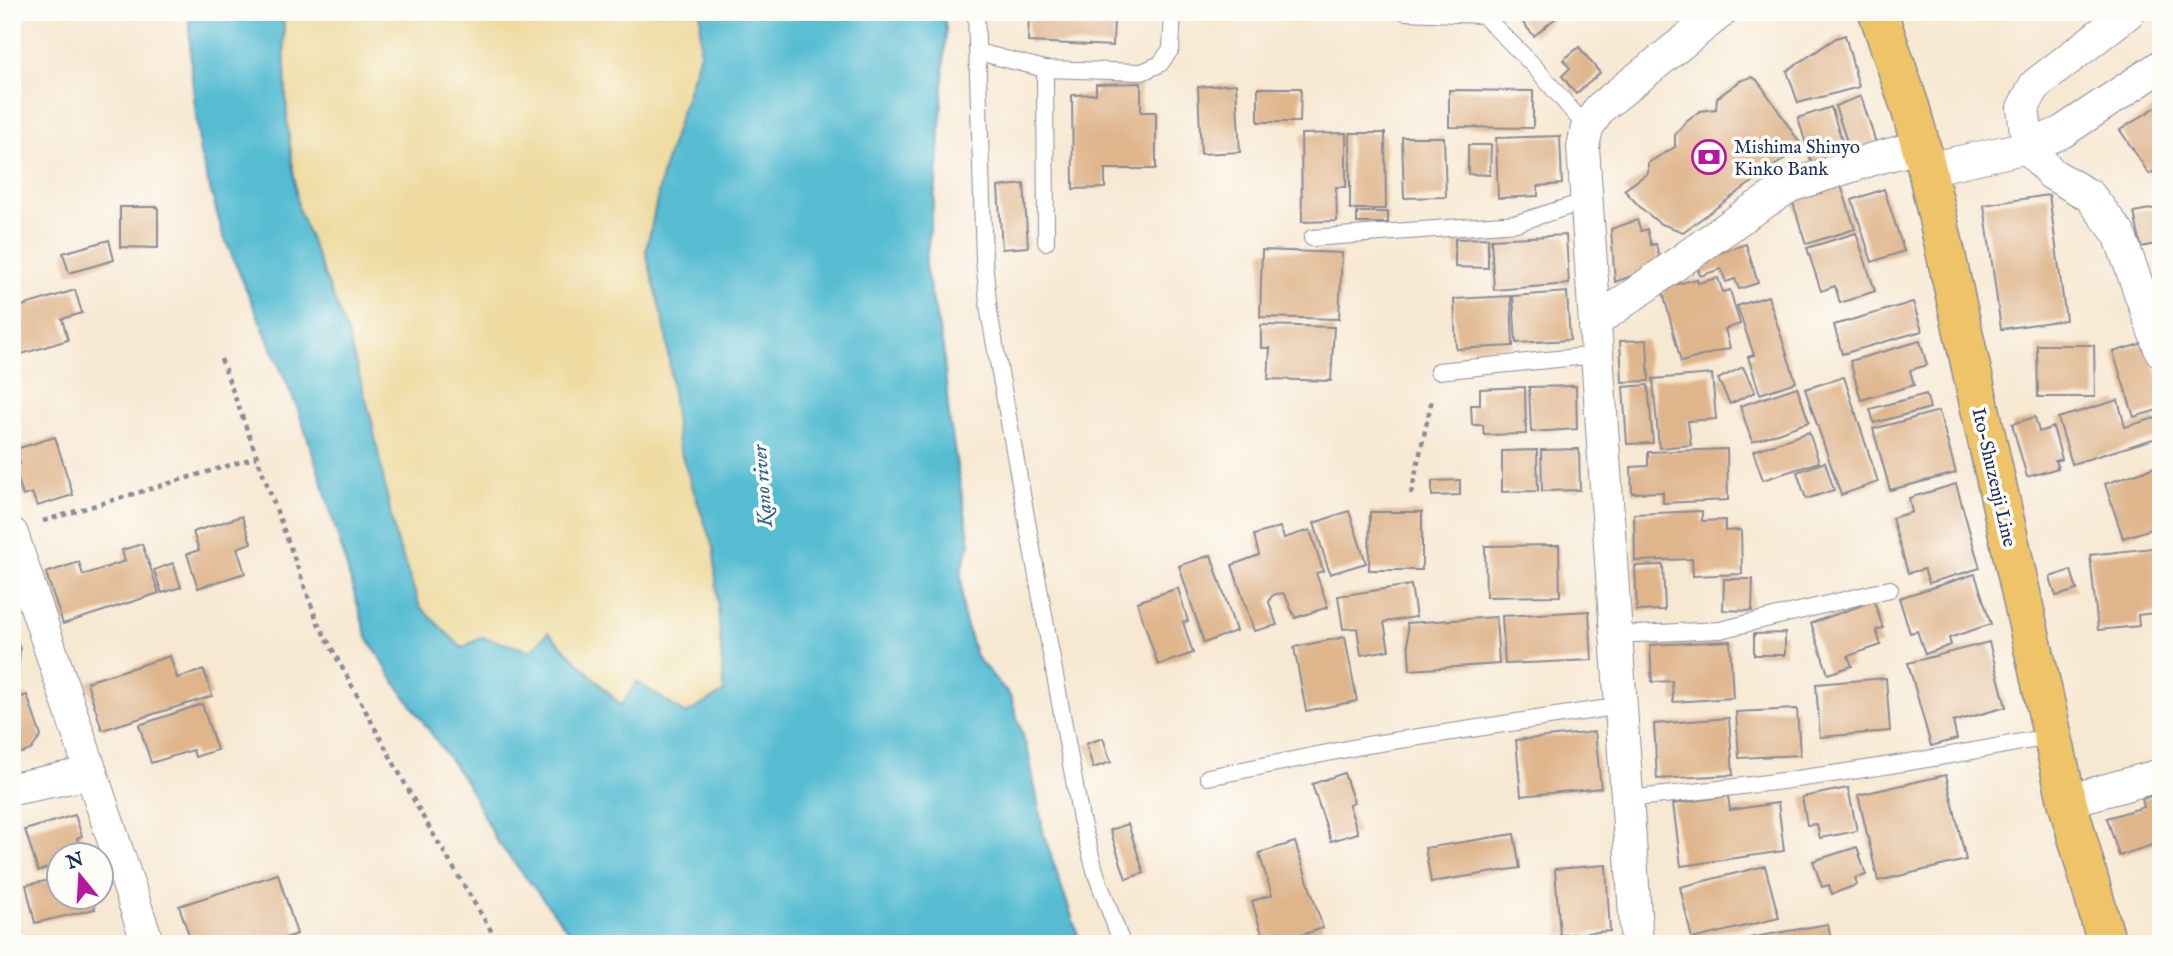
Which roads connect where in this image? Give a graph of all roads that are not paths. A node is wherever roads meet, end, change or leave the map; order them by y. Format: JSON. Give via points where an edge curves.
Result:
{"nodes":[{"id":1,"x":976,"y":12,"type":"edge"},
{"id":2,"x":1173,"y":12,"type":"edge"},
{"id":3,"x":1405,"y":12,"type":"edge"},
{"id":4,"x":1721,"y":12,"type":"edge"},
{"id":5,"x":1878,"y":12,"type":"edge"},
{"id":6,"x":2118,"y":16,"type":"edge"},
{"id":7,"x":978,"y":51,"type":"junction"},
{"id":8,"x":2161,"y":65,"type":"edge"},
{"id":9,"x":1045,"y":69,"type":"junction"},
{"id":10,"x":1587,"y":128,"type":"junction"},
{"id":11,"x":2028,"y":148,"type":"junction"},
{"id":12,"x":1923,"y":158,"type":"junction"},
{"id":13,"x":1586,"y":201,"type":"junction"},
{"id":14,"x":1312,"y":238,"type":"dead end"},
{"id":15,"x":1046,"y":242,"type":"dead end"},
{"id":16,"x":1595,"y":322,"type":"junction"},
{"id":17,"x":2161,"y":351,"type":"edge"},
{"id":18,"x":1597,"y":355,"type":"junction"},
{"id":19,"x":1438,"y":372,"type":"road end"},
{"id":20,"x":25,"y":528,"type":"edge"},
{"id":21,"x":1889,"y":589,"type":"dead end"},
{"id":22,"x":1616,"y":635,"type":"junction"},
{"id":23,"x":1621,"y":706,"type":"junction"},
{"id":24,"x":2053,"y":736,"type":"junction"},
{"id":25,"x":91,"y":773,"type":"junction"},
{"id":26,"x":2161,"y":775,"type":"edge"},
{"id":27,"x":1208,"y":777,"type":"dead end"},
{"id":28,"x":12,"y":789,"type":"edge"},
{"id":29,"x":1627,"y":799,"type":"junction"},
{"id":30,"x":2067,"y":801,"type":"junction"},
{"id":31,"x":148,"y":944,"type":"edge"},
{"id":32,"x":1122,"y":944,"type":"edge"},
{"id":33,"x":1637,"y":944,"type":"edge"},
{"id":34,"x":2107,"y":944,"type":"edge"}],
"edges":[{"from":1,"to":7,"type":"lane"},
{"from":2,"to":9,"type":"lane","via":[[1171,49],[1160,64],[1142,72]]},
{"from":3,"to":10,"type":"lane","via":[[1483,15]]},
{"from":4,"to":10,"type":"street","via":[[1600,108]]},
{"from":5,"to":12,"type":"main road","name":"Ito-Shuzenji Line"},
{"from":6,"to":11,"type":"street","via":[[2035,85],[2023,108]]},
{"from":7,"to":9,"type":"lane"},
{"from":7,"to":32,"type":"lane","via":[[989,312],[1081,819]]},
{"from":8,"to":11,"type":"street","via":[[2062,132]]},
{"from":9,"to":15,"type":"lane"},
{"from":10,"to":13,"type":"street","via":[[1583,147]]},
{"from":11,"to":12,"type":"street"},
{"from":11,"to":17,"type":"street","via":[[2052,174],[2091,196],[2119,234]]},
{"from":12,"to":16,"type":"street","via":[[1873,159],[1790,186]]},
{"from":12,"to":24,"type":"main road","name":"Ito-Shuzenji Line"},
{"from":13,"to":14,"type":"lane","via":[[1517,223]]},
{"from":13,"to":16,"type":"street"},
{"from":16,"to":18,"type":"street"},
{"from":18,"to":19,"type":"lane"},
{"from":18,"to":22,"type":"street"},
{"from":20,"to":25,"type":"street"},
{"from":21,"to":22,"type":"lane","via":[[1720,629]]},
{"from":22,"to":23,"type":"street"},
{"from":23,"to":27,"type":"lane","via":[[1367,745]]},
{"from":23,"to":29,"type":"street"},
{"from":24,"to":29,"type":"lane","via":[[1950,756]]},
{"from":24,"to":30,"type":"main road","name":"Ito-Shuzenji Line"},
{"from":25,"to":28,"type":"street"},
{"from":25,"to":31,"type":"street"},
{"from":26,"to":30,"type":"street"},
{"from":29,"to":33,"type":"street"},
{"from":30,"to":34,"type":"main road","name":"Ito-Shuzenji Line"}]}
